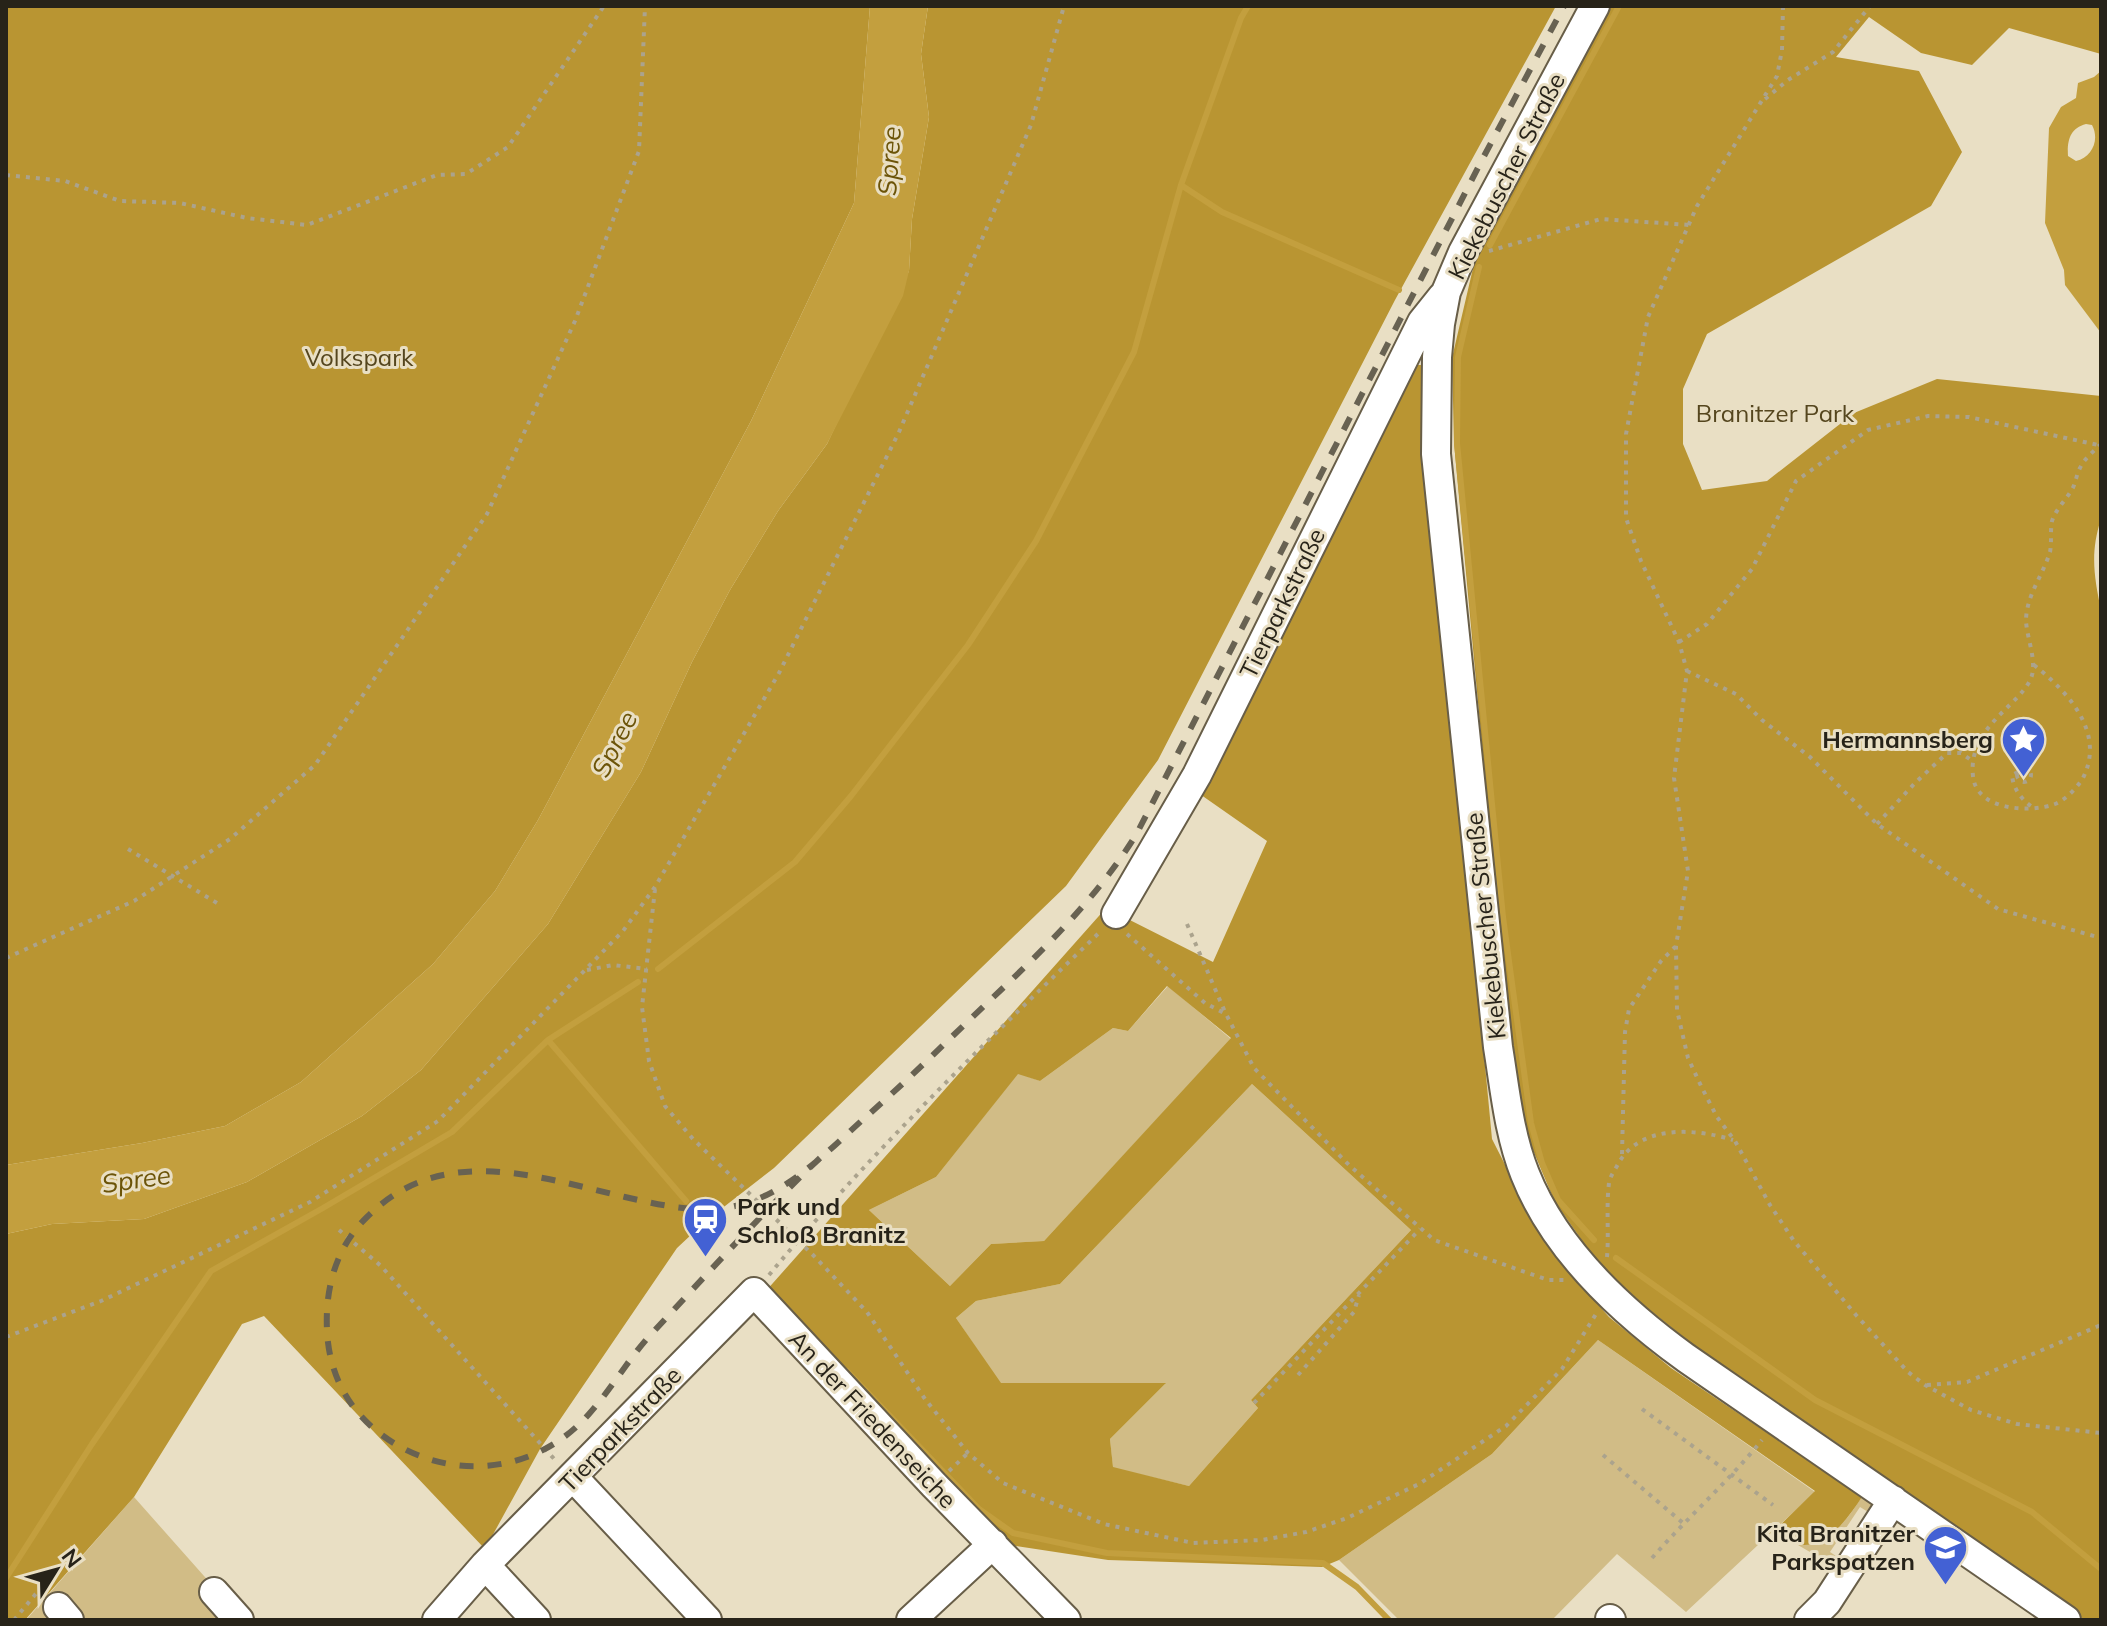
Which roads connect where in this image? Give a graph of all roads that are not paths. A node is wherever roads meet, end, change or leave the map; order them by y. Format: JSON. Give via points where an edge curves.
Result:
{"nodes":[{"id":1,"x":1595,"y":6,"type":"edge"},
{"id":2,"x":1446,"y":292,"type":"junction"},
{"id":3,"x":1116,"y":914,"type":"road end"},
{"id":4,"x":754,"y":1292,"type":"joint"},
{"id":5,"x":573,"y":1477,"type":"junction"},
{"id":6,"x":1893,"y":1500,"type":"junction"},
{"id":7,"x":993,"y":1544,"type":"junction"},
{"id":8,"x":485,"y":1565,"type":"junction"},
{"id":9,"x":214,"y":1592,"type":"dead end"},
{"id":10,"x":239,"y":1620,"type":"edge"},
{"id":11,"x":437,"y":1620,"type":"edge"},
{"id":12,"x":536,"y":1620,"type":"edge"},
{"id":13,"x":707,"y":1620,"type":"edge"},
{"id":14,"x":911,"y":1620,"type":"edge"},
{"id":15,"x":1066,"y":1620,"type":"edge"},
{"id":16,"x":1809,"y":1620,"type":"edge"},
{"id":17,"x":2066,"y":1620,"type":"edge"}],
"edges":[{"from":1,"to":2,"type":"street","name":"Kiekebuscher Straße"},
{"from":2,"to":3,"type":"street","name":"Tierparkstraße","via":[[1422,322],[1197,775]]},
{"from":2,"to":6,"type":"street","name":"Kiekebuscher Straße","via":[[1437,357],[1436,454],[1498,1047],[1525,1173],[1564,1243],[1633,1317]]},
{"from":4,"to":5,"type":"street","name":"Tierparkstraße"},
{"from":4,"to":7,"type":"street","name":"An der Friedenseiche"},
{"from":5,"to":8,"type":"street","name":"Tierparkstraße"},
{"from":5,"to":13,"type":"street"},
{"from":6,"to":16,"type":"street","via":[[1827,1602]]},
{"from":6,"to":17,"type":"street","name":"Kiekebuscher Straße"},
{"from":7,"to":14,"type":"street"},
{"from":7,"to":15,"type":"street","name":"An der Friedenseiche"},
{"from":8,"to":11,"type":"street","name":"Tierparkstraße"},
{"from":8,"to":12,"type":"street"},
{"from":9,"to":10,"type":"street"}]}
